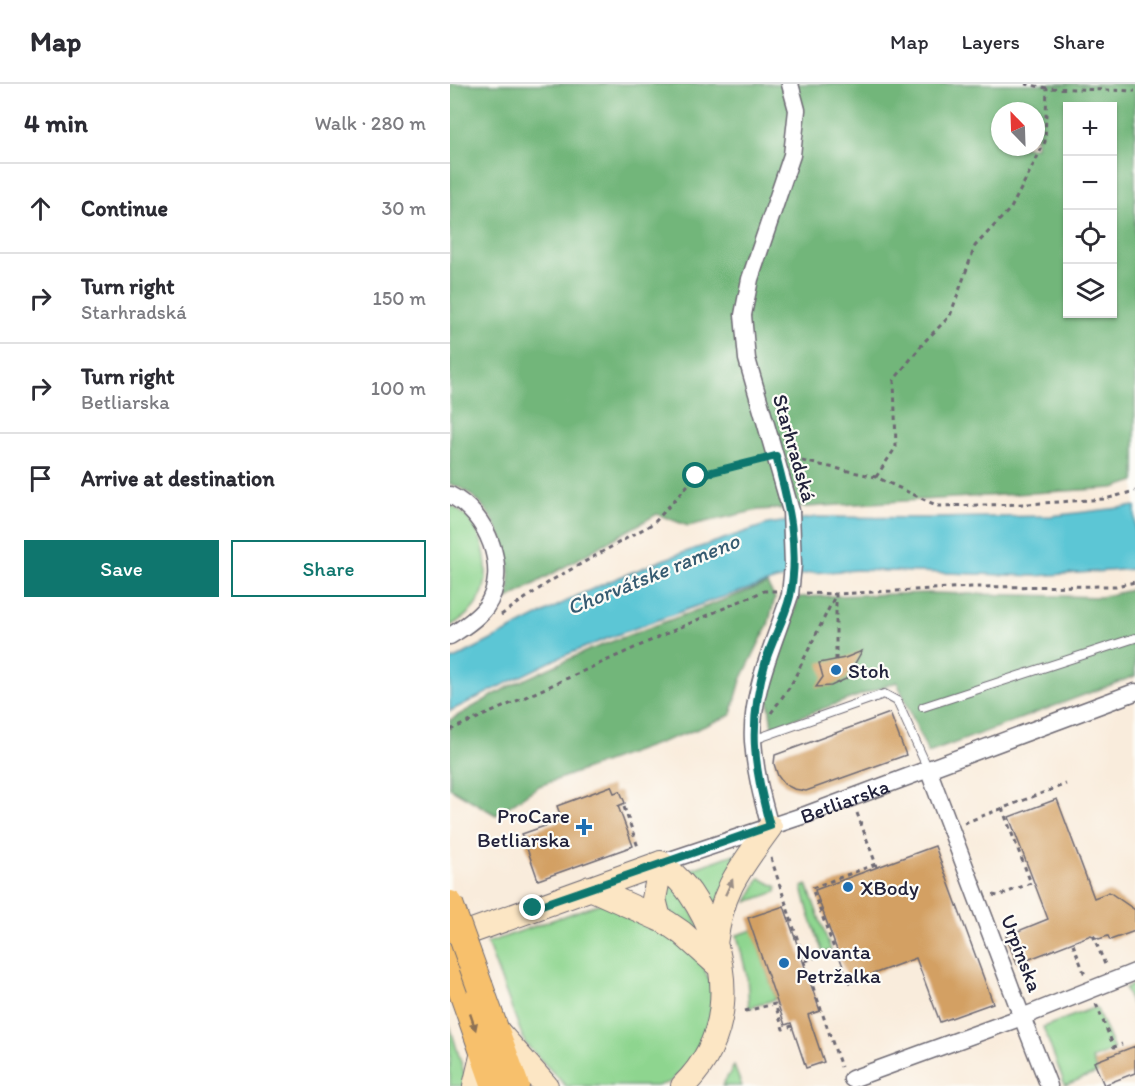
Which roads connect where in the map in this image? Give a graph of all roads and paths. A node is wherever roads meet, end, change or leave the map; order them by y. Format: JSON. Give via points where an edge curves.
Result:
{"nodes":[{"id":1,"x":790,"y":84,"type":"edge"},
{"id":2,"x":1025,"y":84,"type":"edge"},
{"id":3,"x":1047,"y":88,"type":"junction"},
{"id":4,"x":1135,"y":91,"type":"edge"},
{"id":5,"x":776,"y":456,"type":"junction"},
{"id":6,"x":876,"y":477,"type":"junction"},
{"id":7,"x":1135,"y":491,"type":"edge"},
{"id":8,"x":450,"y":495,"type":"edge"},
{"id":9,"x":492,"y":621,"type":"dead end"},
{"id":10,"x":450,"y":636,"type":"edge"},
{"id":11,"x":1135,"y":638,"type":"edge"},
{"id":12,"x":836,"y":660,"type":"dead end"},
{"id":13,"x":1135,"y":693,"type":"edge"},
{"id":14,"x":923,"y":707,"type":"dead end"},
{"id":15,"x":753,"y":740,"type":"junction"},
{"id":16,"x":928,"y":769,"type":"junction"},
{"id":17,"x":1066,"y":784,"type":"dead end"},
{"id":18,"x":624,"y":807,"type":"dead end"},
{"id":19,"x":1002,"y":808,"type":"junction"},
{"id":20,"x":856,"y":811,"type":"dead end"},
{"id":21,"x":960,"y":825,"type":"dead end"},
{"id":22,"x":770,"y":826,"type":"junction"},
{"id":23,"x":638,"y":847,"type":"dead end"},
{"id":24,"x":768,"y":851,"type":"dead end"},
{"id":25,"x":661,"y":862,"type":"junction"},
{"id":26,"x":590,"y":888,"type":"junction"},
{"id":27,"x":986,"y":894,"type":"dead end"},
{"id":28,"x":450,"y":904,"type":"edge"},
{"id":29,"x":659,"y":919,"type":"junction"},
{"id":30,"x":1093,"y":935,"type":"dead end"},
{"id":31,"x":450,"y":939,"type":"edge"},
{"id":32,"x":1073,"y":944,"type":"dead end"},
{"id":33,"x":717,"y":955,"type":"junction"},
{"id":34,"x":450,"y":958,"type":"edge"},
{"id":35,"x":805,"y":962,"type":"junction"},
{"id":36,"x":1135,"y":972,"type":"edge"},
{"id":37,"x":1109,"y":975,"type":"dead end"},
{"id":38,"x":1088,"y":982,"type":"dead end"},
{"id":39,"x":471,"y":990,"type":"junction"},
{"id":40,"x":815,"y":993,"type":"dead end"},
{"id":41,"x":817,"y":998,"type":"dead end"},
{"id":42,"x":1094,"y":1002,"type":"dead end"},
{"id":43,"x":745,"y":1011,"type":"dead end"},
{"id":44,"x":1022,"y":1017,"type":"junction"},
{"id":45,"x":792,"y":1026,"type":"dead end"},
{"id":46,"x":495,"y":1028,"type":"junction"},
{"id":47,"x":1122,"y":1044,"type":"dead end"},
{"id":48,"x":483,"y":1052,"type":"junction"},
{"id":49,"x":849,"y":1075,"type":"joint"},
{"id":50,"x":475,"y":1086,"type":"edge"},
{"id":51,"x":495,"y":1086,"type":"edge"},
{"id":52,"x":516,"y":1086,"type":"edge"},
{"id":53,"x":546,"y":1086,"type":"edge"},
{"id":54,"x":683,"y":1086,"type":"edge"},
{"id":55,"x":1048,"y":1086,"type":"edge"}],
"edges":[{"from":1,"to":5,"type":"street","name":"Starhradská","via":[[797,110],[792,155],[750,279],[744,315],[747,359]]},
{"from":2,"to":3,"type":"path"},
{"from":3,"to":4,"type":"path"},
{"from":3,"to":6,"type":"path","via":[[1045,142],[1016,199],[975,246],[950,316],[894,380],[896,447]]},
{"from":5,"to":6,"type":"path"},
{"from":5,"to":9,"type":"path","via":[[696,476],[654,523],[552,580]]},
{"from":5,"to":15,"type":"street","name":"Starhradská","bridge":true,"via":[[791,511],[793,565],[790,595],[766,660]]},
{"from":6,"to":7,"type":"path","via":[[938,506],[1105,499]]},
{"from":8,"to":10,"type":"street","via":[[466,505],[483,524],[491,545],[495,576],[485,609]]},
{"from":11,"to":14,"type":"lane"},
{"from":12,"to":15,"type":"path","via":[[836,594],[791,685]]},
{"from":13,"to":16,"type":"street","name":"Betliarska"},
{"from":15,"to":16,"type":"lane","via":[[884,694],[897,701]]},
{"from":15,"to":22,"type":"street","name":"Starhradská"},
{"from":16,"to":22,"type":"street","name":"Betliarska"},
{"from":16,"to":44,"type":"street","name":"Urpínska"},
{"from":17,"to":19,"type":"path"},
{"from":18,"to":23,"type":"path"},
{"from":19,"to":21,"type":"path"},
{"from":19,"to":27,"type":"path","via":[[1031,883],[998,896]]},
{"from":20,"to":35,"type":"path","via":[[877,866],[812,888],[835,951]]},
{"from":22,"to":25,"type":"street","name":"Betliarska"},
{"from":33,"to":22,"type":"street","one_way":true,"via":[[717,923],[731,882]]},
{"from":24,"to":35,"type":"path"},
{"from":25,"to":26,"type":"street","name":"Betliarska"},
{"from":25,"to":29,"type":"street","via":[[654,894]]},
{"from":25,"to":33,"type":"street","via":[[689,892],[706,922]]},
{"from":26,"to":29,"type":"street"},
{"from":26,"to":31,"type":"street","name":"Betliarska"},
{"from":28,"to":39,"type":"main road","bridge":true},
{"from":29,"to":33,"type":"street"},
{"from":30,"to":37,"type":"path"},
{"from":32,"to":38,"type":"path"},
{"from":33,"to":54,"type":"street","via":[[722,1002],[715,1038],[702,1065]]},
{"from":34,"to":39,"type":"main road"},
{"from":35,"to":40,"type":"path"},
{"from":36,"to":44,"type":"street"},
{"from":39,"to":46,"type":"main road"},
{"from":39,"to":48,"type":"main road","one_way":true},
{"from":41,"to":49,"type":"path","via":[[843,1072]]},
{"from":42,"to":47,"type":"path","via":[[1114,1047]]},
{"from":43,"to":45,"type":"path","via":[[775,1004],[783,1029]]},
{"from":44,"to":49,"type":"street","name":"Urpínska"},
{"from":44,"to":55,"type":"street"},
{"from":46,"to":52,"type":"main road"},
{"from":46,"to":53,"type":"street"},
{"from":48,"to":50,"type":"street"},
{"from":48,"to":51,"type":"main road"}]}
